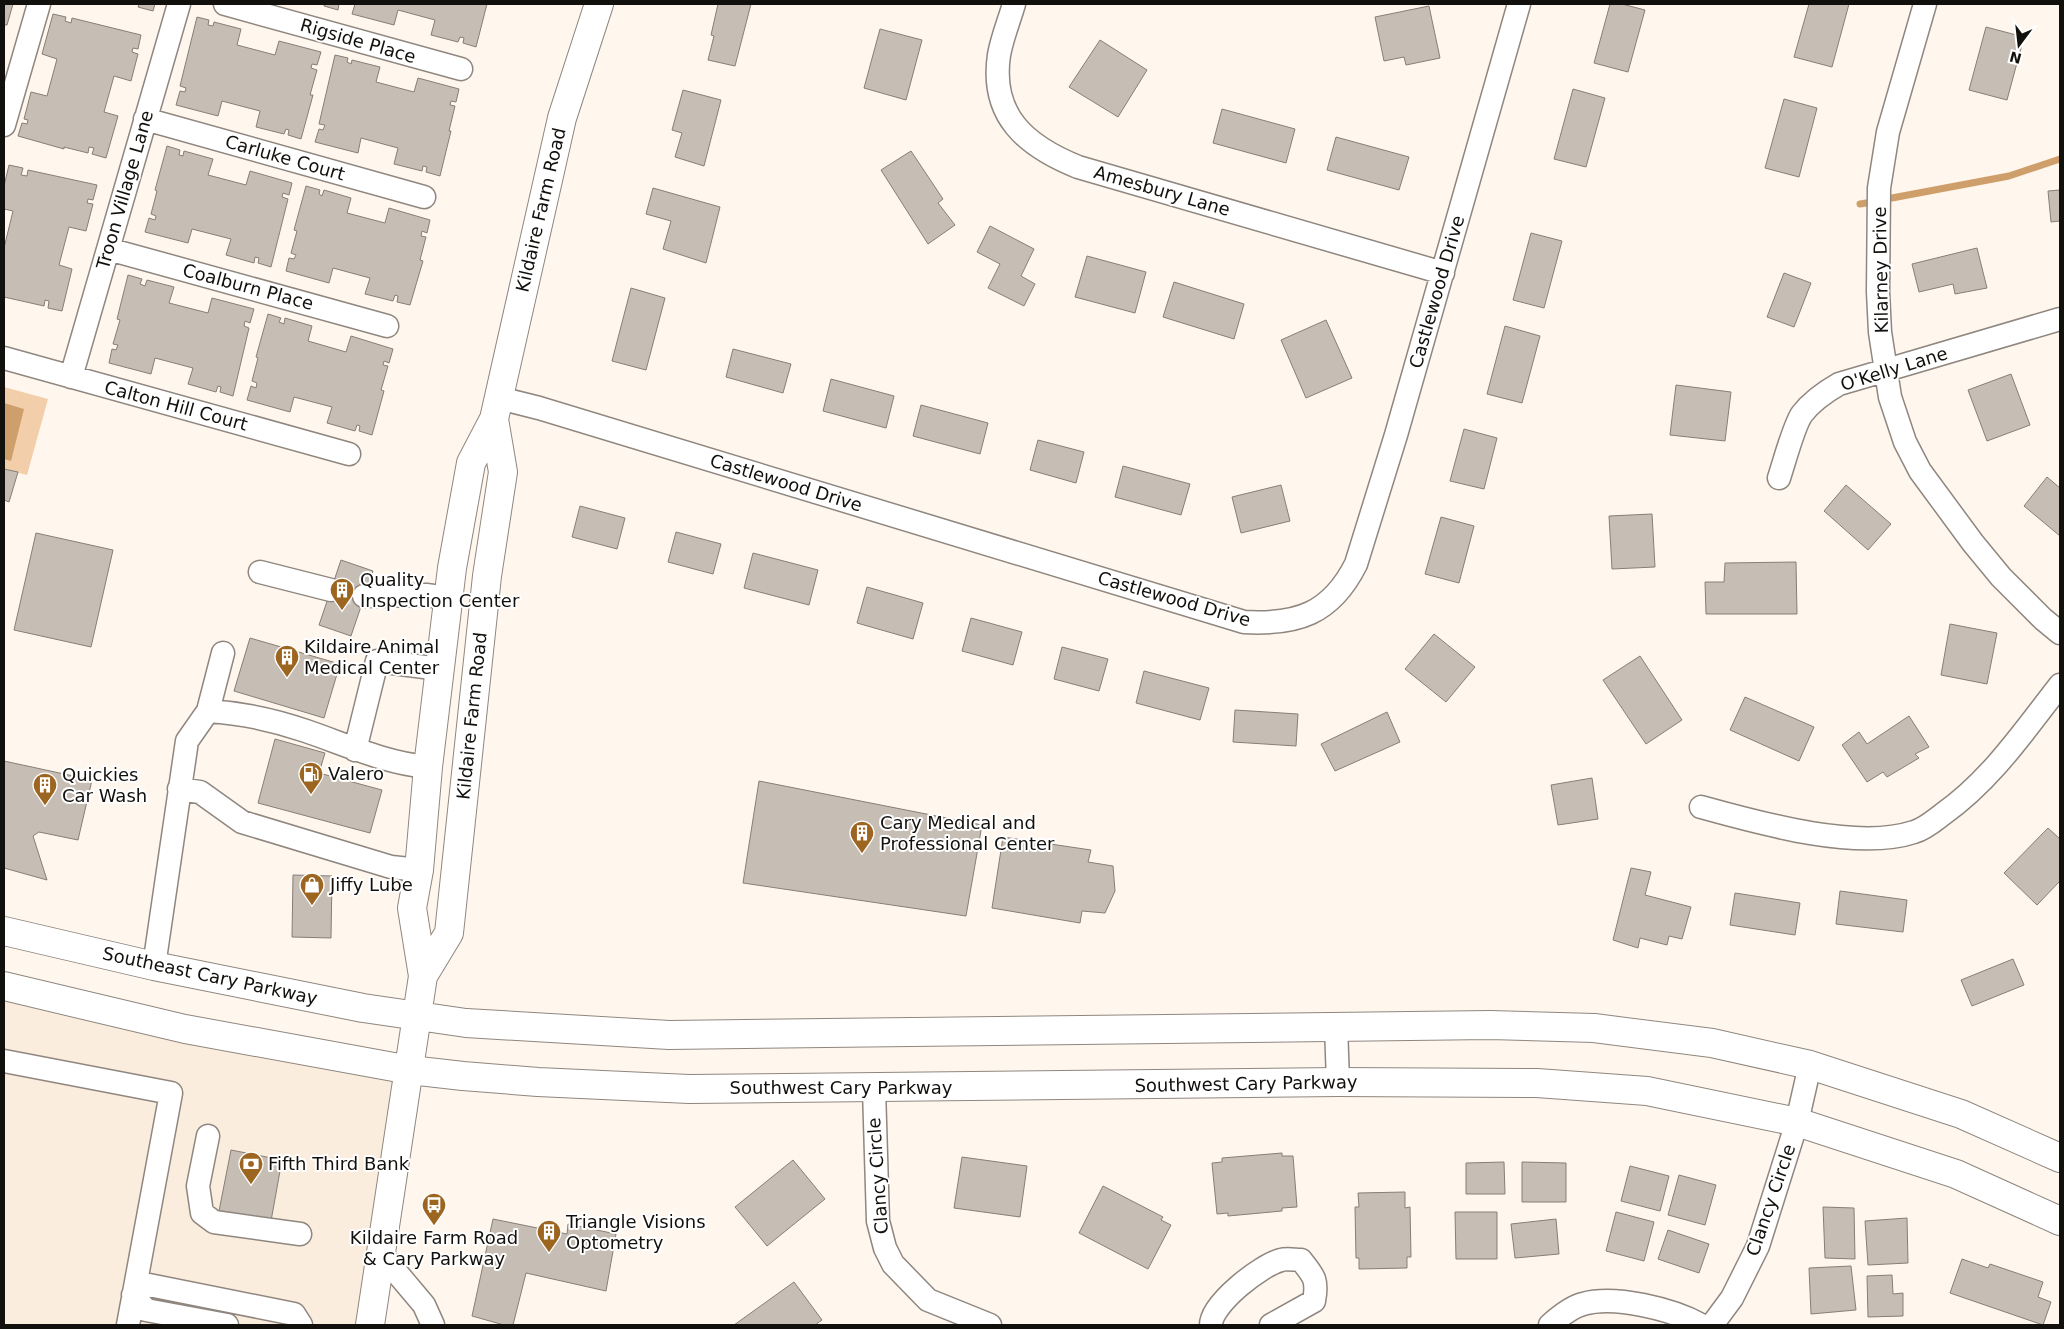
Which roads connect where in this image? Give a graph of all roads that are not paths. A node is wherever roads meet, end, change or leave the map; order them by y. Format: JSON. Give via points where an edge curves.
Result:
{"nodes":[{"id":1,"x":39,"y":4,"type":"edge"},
{"id":2,"x":179,"y":4,"type":"edge"},
{"id":3,"x":226,"y":4,"type":"edge"},
{"id":4,"x":599,"y":4,"type":"edge"},
{"id":5,"x":1014,"y":4,"type":"edge"},
{"id":6,"x":1519,"y":4,"type":"edge"},
{"id":7,"x":1925,"y":4,"type":"edge"},
{"id":8,"x":462,"y":69,"type":"dead end"},
{"id":9,"x":146,"y":119,"type":"junction"},
{"id":10,"x":4,"y":125,"type":"edge"},
{"id":11,"x":424,"y":197,"type":"dead end"},
{"id":12,"x":108,"y":249,"type":"junction"},
{"id":13,"x":1442,"y":273,"type":"junction"},
{"id":14,"x":2060,"y":319,"type":"edge"},
{"id":15,"x":387,"y":326,"type":"dead end"},
{"id":16,"x":4,"y":358,"type":"edge"},
{"id":17,"x":1888,"y":370,"type":"junction"},
{"id":18,"x":71,"y":377,"type":"junction"},
{"id":19,"x":497,"y":408,"type":"junction"},
{"id":20,"x":349,"y":454,"type":"dead end"},
{"id":21,"x":1779,"y":478,"type":"dead end"},
{"id":22,"x":260,"y":572,"type":"dead end"},
{"id":23,"x":331,"y":590,"type":"tunnel mouth"},
{"id":24,"x":364,"y":596,"type":"tunnel mouth"},
{"id":25,"x":448,"y":598,"type":"junction"},
{"id":26,"x":2060,"y":633,"type":"edge"},
{"id":27,"x":223,"y":653,"type":"dead end"},
{"id":28,"x":440,"y":669,"type":"junction"},
{"id":29,"x":2060,"y":685,"type":"edge"},
{"id":30,"x":208,"y":711,"type":"junction"},
{"id":31,"x":355,"y":750,"type":"junction"},
{"id":32,"x":428,"y":767,"type":"junction"},
{"id":33,"x":179,"y":789,"type":"junction"},
{"id":34,"x":1701,"y":807,"type":"dead end"},
{"id":35,"x":419,"y":870,"type":"junction"},
{"id":36,"x":4,"y":932,"type":"edge"},
{"id":37,"x":154,"y":966,"type":"junction"},
{"id":38,"x":422,"y":976,"type":"junction"},
{"id":39,"x":4,"y":986,"type":"edge"},
{"id":40,"x":416,"y":1017,"type":"junction"},
{"id":41,"x":1336,"y":1026,"type":"junction"},
{"id":42,"x":4,"y":1061,"type":"edge"},
{"id":43,"x":1810,"y":1065,"type":"junction"},
{"id":44,"x":410,"y":1070,"type":"junction"},
{"id":45,"x":1338,"y":1082,"type":"junction"},
{"id":46,"x":874,"y":1089,"type":"junction"},
{"id":47,"x":1797,"y":1122,"type":"junction"},
{"id":48,"x":208,"y":1136,"type":"dead end"},
{"id":49,"x":2060,"y":1158,"type":"edge"},
{"id":50,"x":2060,"y":1221,"type":"edge"},
{"id":51,"x":300,"y":1234,"type":"dead end"},
{"id":52,"x":381,"y":1254,"type":"junction"},
{"id":53,"x":133,"y":1295,"type":"junction"},
{"id":54,"x":128,"y":1325,"type":"edge"},
{"id":55,"x":227,"y":1325,"type":"edge"},
{"id":56,"x":301,"y":1325,"type":"edge"},
{"id":57,"x":370,"y":1325,"type":"edge"},
{"id":58,"x":433,"y":1325,"type":"edge"},
{"id":59,"x":990,"y":1325,"type":"edge"},
{"id":60,"x":1211,"y":1325,"type":"edge"},
{"id":61,"x":1271,"y":1325,"type":"edge"},
{"id":62,"x":1550,"y":1325,"type":"edge"},
{"id":63,"x":1700,"y":1325,"type":"edge"},
{"id":64,"x":1712,"y":1325,"type":"edge"}],
"edges":[{"from":1,"to":10,"type":"street"},
{"from":2,"to":9,"type":"street","name":"Troon Village Lane"},
{"from":3,"to":8,"type":"street","name":"Rigside Place"},
{"from":4,"to":19,"type":"main road","name":"Kildaire Farm Road","via":[[562,118]]},
{"from":5,"to":13,"type":"street","name":"Amesbury Lane","via":[[999,56],[1000,95],[1016,129],[1035,146],[1078,166]]},
{"from":6,"to":13,"type":"street","name":"Castlewood Drive"},
{"from":7,"to":17,"type":"street","name":"Kilarney Drive","via":[[1888,132],[1879,188],[1878,292],[1880,332]]},
{"from":9,"to":11,"type":"street","name":"Carluke Court"},
{"from":9,"to":12,"type":"street","name":"Troon Village Lane"},
{"from":12,"to":15,"type":"street","name":"Coalburn Place"},
{"from":12,"to":18,"type":"street","name":"Troon Village Lane"},
{"from":13,"to":19,"type":"street","name":"Castlewood Drive","via":[[1356,564],[1348,579],[1326,604],[1312,614],[1269,624],[1244,622],[539,408]]},
{"from":14,"to":17,"type":"street","name":"O'Kelly Lane"},
{"from":16,"to":18,"type":"street","name":"Calton Hill Court"},
{"from":17,"to":21,"type":"street","name":"O'Kelly Lane","via":[[1839,384],[1817,398],[1801,415]]},
{"from":17,"to":26,"type":"street","name":"Kilarney Drive","via":[[1890,397],[1897,420],[1920,471],[2001,577]]},
{"from":18,"to":20,"type":"street","name":"Calton Hill Court"},
{"from":19,"to":25,"type":"main road","name":"Kildaire Farm Road","via":[[471,463]]},
{"from":19,"to":38,"type":"main road","name":"Kildaire Farm Road","via":[[503,472],[486,586],[449,933]]},
{"from":22,"to":23,"type":"street"},
{"from":24,"to":25,"type":"street"},
{"from":25,"to":28,"type":"main road","name":"Kildaire Farm Road"},
{"from":27,"to":30,"type":"street"},
{"from":28,"to":31,"type":"street","via":[[377,661]]},
{"from":28,"to":32,"type":"main road","name":"Kildaire Farm Road"},
{"from":29,"to":34,"type":"street","via":[[1998,764],[1965,799],[1915,832],[1863,838],[1822,834],[1759,823]]},
{"from":30,"to":31,"type":"street","via":[[248,715],[305,731]]},
{"from":30,"to":33,"type":"street","via":[[187,741]]},
{"from":31,"to":32,"type":"street","via":[[403,765]]},
{"from":32,"to":35,"type":"main road","name":"Kildaire Farm Road"},
{"from":33,"to":35,"type":"street","via":[[200,792],[242,822],[391,867]]},
{"from":33,"to":37,"type":"street"},
{"from":35,"to":38,"type":"main road","name":"Kildaire Farm Road","via":[[412,908]]},
{"from":36,"to":37,"type":"main road","name":"Southeast Cary Parkway"},
{"from":37,"to":40,"type":"main road","name":"Southeast Cary Parkway"},
{"from":38,"to":40,"type":"main road","name":"Kildaire Farm Road"},
{"from":39,"to":44,"type":"main road","via":[[185,1029]]},
{"from":40,"to":41,"type":"main road","via":[[669,1035]]},
{"from":40,"to":44,"type":"main road","name":"Kildaire Farm Road"},
{"from":41,"to":43,"type":"main road","via":[[1534,1025],[1594,1028],[1712,1043]]},
{"from":41,"to":45,"type":"street"},
{"from":42,"to":53,"type":"street","via":[[171,1094]]},
{"from":43,"to":47,"type":"street","name":"Clancy Circle"},
{"from":43,"to":49,"type":"main road","via":[[1961,1114]]},
{"from":44,"to":46,"type":"main road","name":"Southwest Cary Parkway","via":[[538,1082],[689,1090]]},
{"from":44,"to":52,"type":"main road","name":"Kildaire Farm Road"},
{"from":45,"to":46,"type":"main road","name":"Southwest Cary Parkway"},
{"from":45,"to":47,"type":"main road","name":"Southwest Cary Parkway","via":[[1537,1083],[1646,1091]]},
{"from":46,"to":59,"type":"street","name":"Clancy Circle","via":[[878,1221],[885,1248],[893,1264],[928,1300]]},
{"from":47,"to":50,"type":"main road","name":"Southwest Cary Parkway","via":[[1956,1174]]},
{"from":47,"to":64,"type":"street","name":"Clancy Circle","via":[[1758,1246],[1732,1298]]},
{"from":48,"to":51,"type":"street","via":[[198,1186],[202,1213],[214,1222]]},
{"from":52,"to":57,"type":"main road","name":"Kildaire Farm Road"},
{"from":52,"to":58,"type":"street","via":[[424,1305]]},
{"from":53,"to":54,"type":"street"},
{"from":53,"to":55,"type":"street","via":[[146,1310]]},
{"from":53,"to":56,"type":"street","via":[[149,1285],[294,1314]]},
{"from":60,"to":61,"type":"street","via":[[1215,1311],[1248,1278],[1282,1260],[1301,1260],[1313,1274],[1316,1285],[1314,1301]]},
{"from":62,"to":63,"type":"street","via":[[1582,1304],[1605,1301],[1667,1311]]}]}
